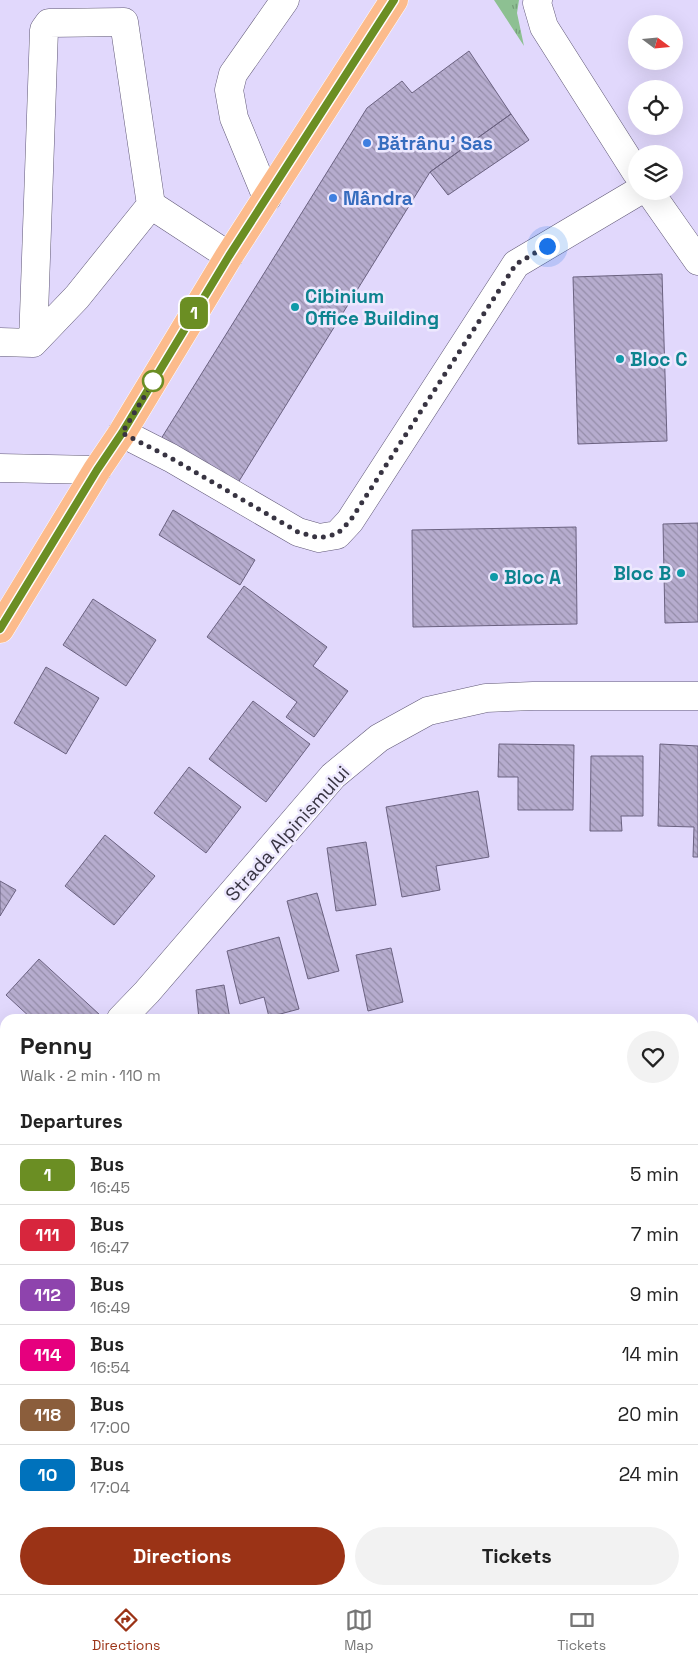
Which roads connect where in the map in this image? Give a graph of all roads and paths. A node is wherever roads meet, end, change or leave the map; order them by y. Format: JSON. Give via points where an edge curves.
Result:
{"nodes":[{"id":1,"x":285,"y":0,"type":"edge"},
{"id":2,"x":394,"y":0,"type":"edge"},
{"id":3,"x":538,"y":0,"type":"edge"},
{"id":4,"x":123,"y":11,"type":"edge"},
{"id":5,"x":628,"y":159,"type":"edge"},
{"id":6,"x":267,"y":198,"type":"junction"},
{"id":7,"x":628,"y":198,"type":"edge"},
{"id":8,"x":654,"y":200,"type":"edge"},
{"id":9,"x":151,"y":205,"type":"junction"},
{"id":10,"x":229,"y":256,"type":"junction"},
{"id":11,"x":698,"y":261,"type":"edge"},
{"id":12,"x":0,"y":342,"type":"edge"},
{"id":13,"x":33,"y":343,"type":"junction"},
{"id":14,"x":122,"y":433,"type":"junction"},
{"id":15,"x":0,"y":468,"type":"edge"},
{"id":16,"x":97,"y":470,"type":"junction"},
{"id":17,"x":0,"y":629,"type":"edge"},
{"id":18,"x":698,"y":696,"type":"edge"},
{"id":19,"x":147,"y":992,"type":"junction"},
{"id":20,"x":126,"y":1014,"type":"edge"},
{"id":21,"x":151,"y":1014,"type":"edge"}],
"edges":[{"from":1,"to":6,"type":"street","via":[[233,74],[229,90],[234,118]]},
{"from":2,"to":6,"type":"main road"},
{"from":3,"to":5,"type":"street","via":[[544,27]]},
{"from":4,"to":9,"type":"street"},
{"from":4,"to":13,"type":"street","via":[[49,23],[44,30]]},
{"from":6,"to":10,"type":"main road"},
{"from":7,"to":14,"type":"street","via":[[516,264],[350,521],[337,534],[319,538],[298,532]]},
{"from":8,"to":11,"type":"street"},
{"from":9,"to":10,"type":"street"},
{"from":9,"to":13,"type":"street","via":[[77,297]]},
{"from":10,"to":14,"type":"main road"},
{"from":12,"to":13,"type":"street"},
{"from":14,"to":16,"type":"main road"},
{"from":15,"to":16,"type":"street"},
{"from":16,"to":17,"type":"main road"},
{"from":18,"to":19,"type":"street","name":"Strada Alpinismului","via":[[486,698],[428,711],[379,738],[333,776]]},
{"from":19,"to":20,"type":"street","name":"Strada Alpinismului"},
{"from":19,"to":21,"type":"street"}]}
